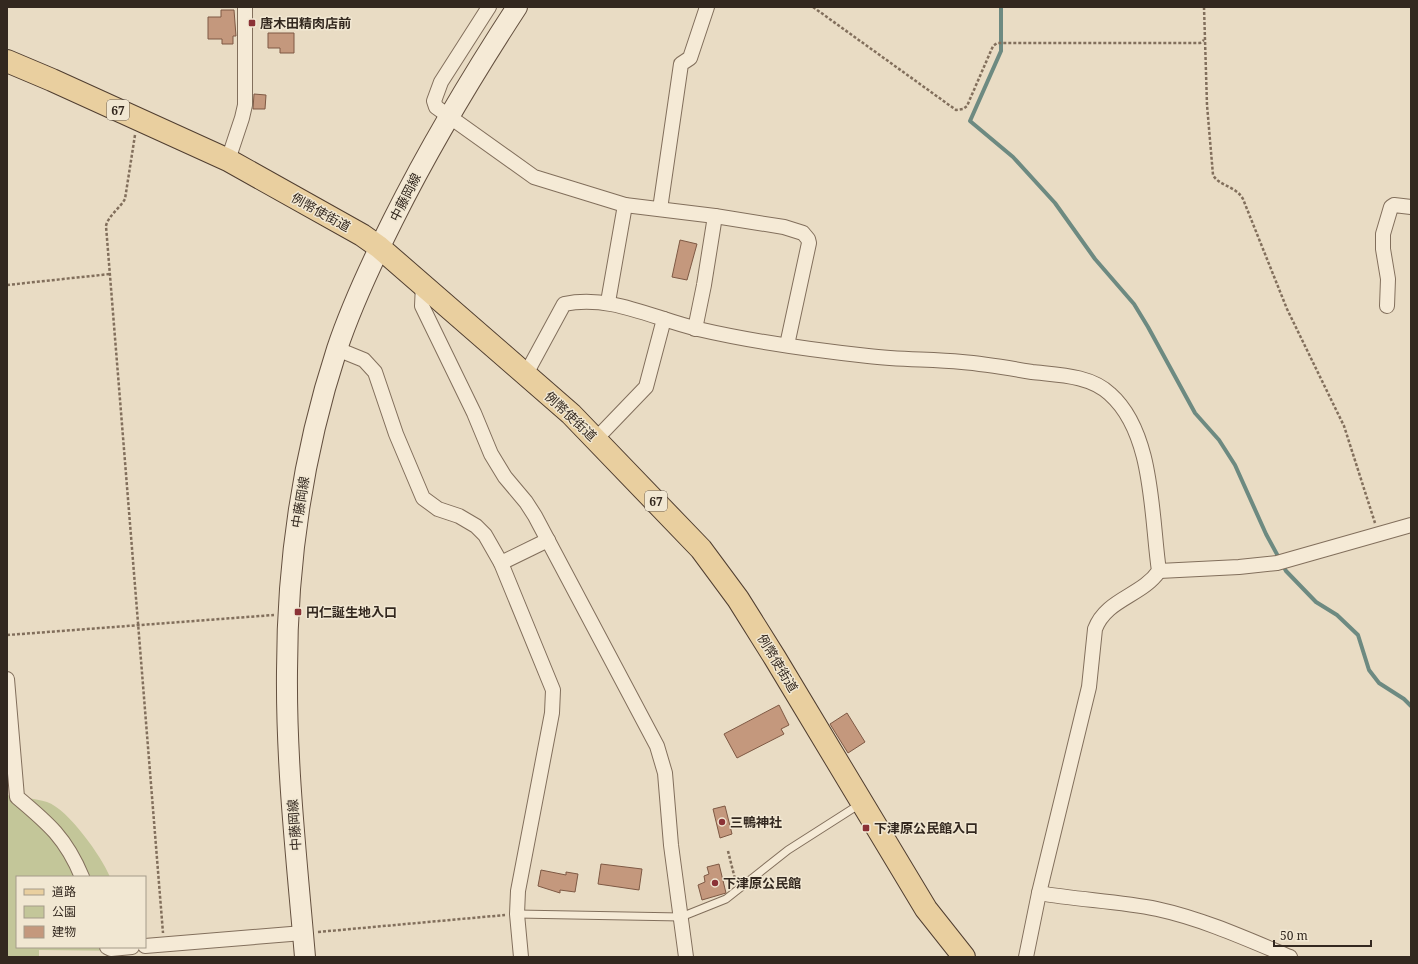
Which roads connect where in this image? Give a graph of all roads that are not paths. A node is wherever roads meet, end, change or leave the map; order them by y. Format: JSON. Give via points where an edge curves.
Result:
{"nodes":[{"id":1,"x":245,"y":7,"type":"edge"},
{"id":2,"x":489,"y":7,"type":"edge"},
{"id":3,"x":517,"y":7,"type":"edge"},
{"id":4,"x":707,"y":7,"type":"edge"},
{"id":5,"x":7,"y":61,"type":"edge"},
{"id":6,"x":448,"y":117,"type":"junction"},
{"id":7,"x":228,"y":160,"type":"junction"},
{"id":8,"x":625,"y":205,"type":"junction"},
{"id":9,"x":1411,"y":207,"type":"edge"},
{"id":10,"x":660,"y":209,"type":"junction"},
{"id":11,"x":715,"y":216,"type":"junction"},
{"id":12,"x":379,"y":247,"type":"junction"},
{"id":13,"x":423,"y":284,"type":"junction"},
{"id":14,"x":608,"y":302,"type":"junction"},
{"id":15,"x":1387,"y":306,"type":"dead end"},
{"id":16,"x":664,"y":319,"type":"junction"},
{"id":17,"x":695,"y":329,"type":"junction"},
{"id":18,"x":787,"y":345,"type":"junction"},
{"id":19,"x":337,"y":349,"type":"junction"},
{"id":20,"x":526,"y":374,"type":"junction"},
{"id":21,"x":596,"y":439,"type":"junction"},
{"id":22,"x":1411,"y":525,"type":"edge"},
{"id":23,"x":548,"y":540,"type":"junction"},
{"id":24,"x":500,"y":563,"type":"junction"},
{"id":25,"x":1159,"y":571,"type":"junction"},
{"id":26,"x":7,"y":679,"type":"edge"},
{"id":27,"x":861,"y":803,"type":"junction"},
{"id":28,"x":82,"y":876,"type":"edge"},
{"id":29,"x":1039,"y":893,"type":"junction"},
{"id":30,"x":517,"y":914,"type":"junction"},
{"id":31,"x":681,"y":917,"type":"junction"},
{"id":32,"x":303,"y":933,"type":"junction"},
{"id":33,"x":146,"y":946,"type":"edge"},
{"id":34,"x":109,"y":948,"type":"edge"},
{"id":35,"x":122,"y":948,"type":"edge"},
{"id":36,"x":305,"y":957,"type":"edge"},
{"id":37,"x":521,"y":957,"type":"edge"},
{"id":38,"x":686,"y":957,"type":"edge"},
{"id":39,"x":964,"y":957,"type":"edge"},
{"id":40,"x":1026,"y":957,"type":"edge"},
{"id":41,"x":1290,"y":957,"type":"edge"}],
"edges":[{"from":1,"to":7,"type":"street","via":[[245,105]]},
{"from":2,"to":6,"type":"street","via":[[435,94],[436,107]]},
{"from":3,"to":6,"type":"main road","name":"中藤岡線"},
{"from":4,"to":10,"type":"street","via":[[690,58],[681,64]]},
{"from":5,"to":7,"type":"main road","name":"例幣使街道","number":"67"},
{"from":6,"to":8,"type":"street","via":[[534,177]]},
{"from":6,"to":12,"type":"main road","name":"中藤岡線"},
{"from":7,"to":12,"type":"main road","name":"例幣使街道","number":"67","via":[[339,221]]},
{"from":8,"to":10,"type":"street"},
{"from":8,"to":14,"type":"street"},
{"from":9,"to":15,"type":"street","via":[[1391,207],[1385,226],[1383,249],[1388,279]]},
{"from":10,"to":11,"type":"street"},
{"from":11,"to":17,"type":"street"},
{"from":11,"to":18,"type":"street","via":[[784,227],[803,233],[808,239]]},
{"from":12,"to":13,"type":"main road","name":"例幣使街道","number":"67"},
{"from":12,"to":19,"type":"main road","name":"中藤岡線"},
{"from":13,"to":20,"type":"main road","name":"例幣使街道","number":"67"},
{"from":13,"to":23,"type":"street","via":[[422,306],[491,454],[504,477],[526,502]]},
{"from":14,"to":16,"type":"street"},
{"from":14,"to":20,"type":"street","via":[[564,304]]},
{"from":16,"to":17,"type":"street"},
{"from":16,"to":21,"type":"street","via":[[646,387]]},
{"from":17,"to":18,"type":"street"},
{"from":18,"to":25,"type":"street","via":[[868,356],[961,362],[1069,377],[1091,382],[1103,389],[1124,408],[1133,425],[1145,462]]},
{"from":19,"to":24,"type":"street","via":[[364,360],[375,372],[396,434],[423,498],[438,509],[459,516],[476,526],[485,535]]},
{"from":19,"to":32,"type":"main road","name":"中藤岡線","via":[[303,480],[288,614],[288,722],[293,825]]},
{"from":20,"to":21,"type":"main road","name":"例幣使街道","number":"67"},
{"from":21,"to":27,"type":"main road","name":"例幣使街道","number":"67","via":[[685,531],[719,572],[775,658]]},
{"from":22,"to":25,"type":"street","via":[[1276,563]]},
{"from":23,"to":24,"type":"street"},
{"from":23,"to":31,"type":"street","via":[[657,746],[665,773]]},
{"from":24,"to":30,"type":"street","via":[[553,690],[552,713],[518,891]]},
{"from":25,"to":29,"type":"street","via":[[1148,584],[1105,610],[1098,620],[1089,687]]},
{"from":26,"to":28,"type":"street","via":[[17,797],[65,842]]},
{"from":27,"to":31,"type":"lane","via":[[788,850],[726,898]]},
{"from":27,"to":39,"type":"main road","name":"例幣使街道","number":"67","via":[[926,909]]},
{"from":29,"to":40,"type":"street"},
{"from":29,"to":41,"type":"street","via":[[1159,910],[1239,935]]},
{"from":30,"to":31,"type":"lane"},
{"from":30,"to":37,"type":"street"},
{"from":31,"to":38,"type":"street"},
{"from":32,"to":33,"type":"street"},
{"from":32,"to":36,"type":"main road","name":"中藤岡線"},
{"from":34,"to":35,"type":"street"}]}
